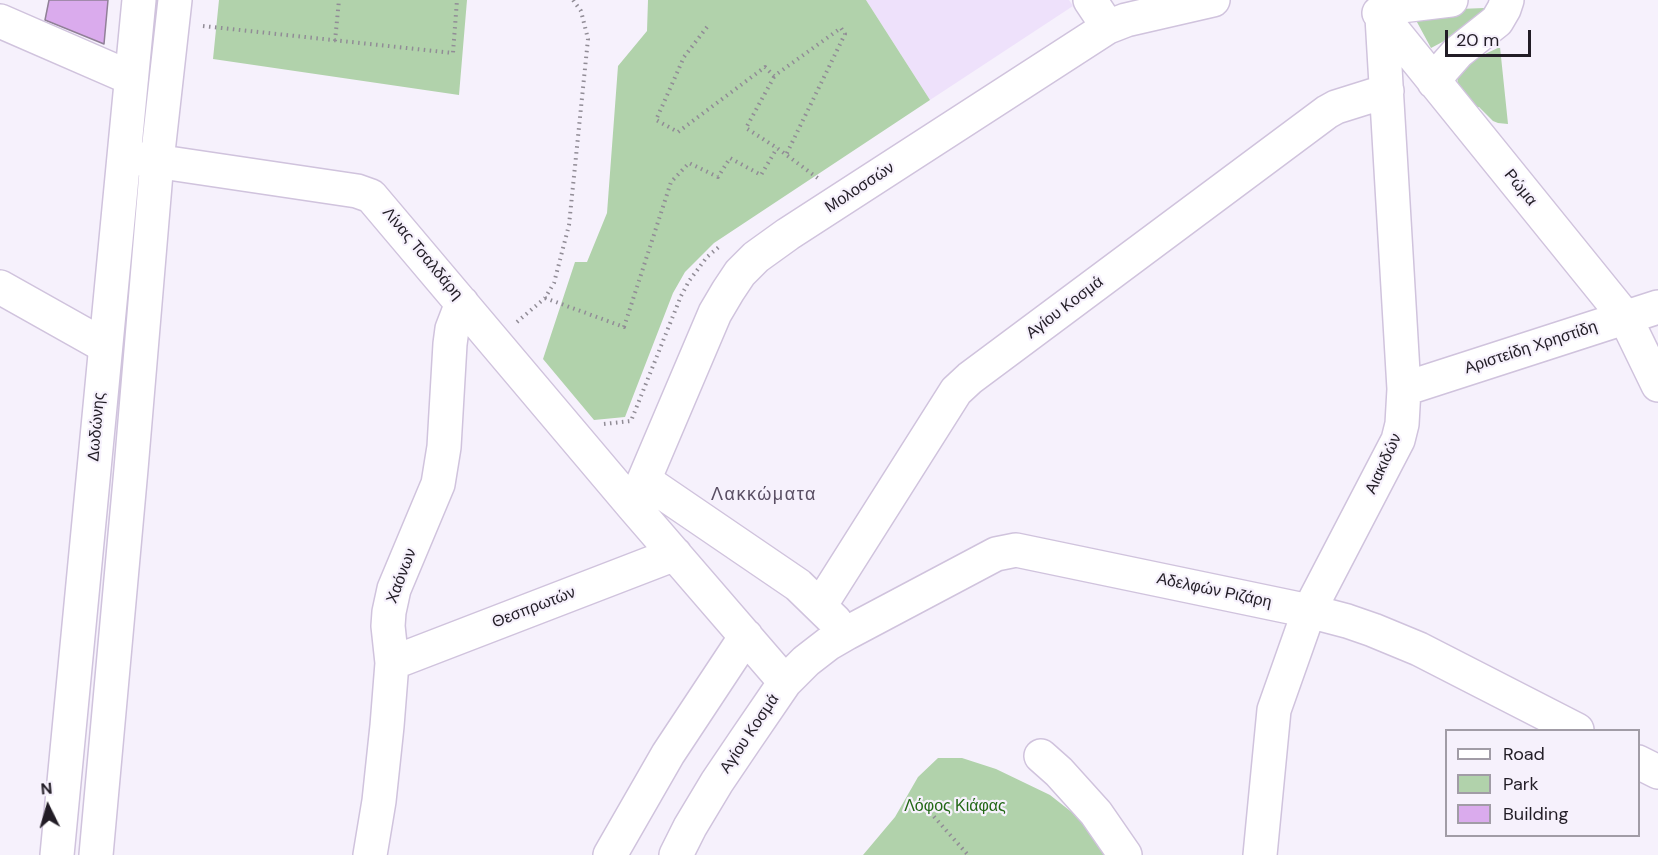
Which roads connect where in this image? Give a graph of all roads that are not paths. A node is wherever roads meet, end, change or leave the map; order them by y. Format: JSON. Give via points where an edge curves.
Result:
{"nodes":[{"id":1,"x":139,"y":0,"type":"edge"},
{"id":2,"x":1090,"y":0,"type":"edge"},
{"id":3,"x":1213,"y":0,"type":"edge"},
{"id":4,"x":1451,"y":0,"type":"edge"},
{"id":5,"x":1507,"y":0,"type":"edge"},
{"id":6,"x":1375,"y":9,"type":"edge"},
{"id":7,"x":173,"y":11,"type":"edge"},
{"id":8,"x":0,"y":21,"type":"edge"},
{"id":9,"x":1108,"y":27,"type":"junction"},
{"id":10,"x":131,"y":78,"type":"junction"},
{"id":11,"x":1434,"y":82,"type":"junction"},
{"id":12,"x":1387,"y":91,"type":"junction"},
{"id":13,"x":123,"y":157,"type":"junction"},
{"id":14,"x":157,"y":161,"type":"junction"},
{"id":15,"x":0,"y":287,"type":"edge"},
{"id":16,"x":462,"y":303,"type":"junction"},
{"id":17,"x":1658,"y":306,"type":"edge"},
{"id":18,"x":1625,"y":317,"type":"junction"},
{"id":19,"x":105,"y":346,"type":"junction"},
{"id":20,"x":1658,"y":385,"type":"edge"},
{"id":21,"x":1404,"y":390,"type":"junction"},
{"id":22,"x":639,"y":493,"type":"junction"},
{"id":23,"x":675,"y":554,"type":"junction"},
{"id":24,"x":820,"y":606,"type":"junction"},
{"id":25,"x":1310,"y":611,"type":"junction"},
{"id":26,"x":847,"y":633,"type":"junction"},
{"id":27,"x":746,"y":636,"type":"junction"},
{"id":28,"x":392,"y":663,"type":"junction"},
{"id":29,"x":784,"y":682,"type":"junction"},
{"id":30,"x":1575,"y":729,"type":"edge"},
{"id":31,"x":1041,"y":756,"type":"dead end"},
{"id":32,"x":1640,"y":763,"type":"edge"},
{"id":33,"x":1658,"y":772,"type":"edge"},
{"id":34,"x":57,"y":855,"type":"edge"},
{"id":35,"x":96,"y":855,"type":"edge"},
{"id":36,"x":370,"y":855,"type":"edge"},
{"id":37,"x":610,"y":855,"type":"edge"},
{"id":38,"x":676,"y":855,"type":"edge"},
{"id":39,"x":1125,"y":855,"type":"edge"},
{"id":40,"x":1260,"y":855,"type":"edge"}],
"edges":[{"from":1,"to":10,"type":"street","name":"Δωδώνης"},
{"from":2,"to":9,"type":"street"},
{"from":3,"to":9,"type":"street","name":"Μολοσσών"},
{"from":4,"to":6,"type":"street"},
{"from":5,"to":11,"type":"street","via":[[1497,21],[1458,52]]},
{"from":6,"to":11,"type":"street","name":"Ρώμα"},
{"from":6,"to":12,"type":"street","name":"Αιακιδών"},
{"from":7,"to":14,"type":"street"},
{"from":8,"to":10,"type":"street"},
{"from":9,"to":22,"type":"street","name":"Μολοσσών","via":[[756,257],[740,273],[715,314]]},
{"from":10,"to":13,"type":"street","name":"Δωδώνης"},
{"from":11,"to":18,"type":"street","name":"Ρώμα"},
{"from":12,"to":21,"type":"street","name":"Αιακιδών"},
{"from":12,"to":24,"type":"street","name":"Αγίου Κοσμά","via":[[1327,112],[956,391]]},
{"from":13,"to":14,"type":"street","name":"Λίνας Τσαλδάρη"},
{"from":13,"to":19,"type":"street","name":"Δωδώνης"},
{"from":14,"to":16,"type":"street","name":"Λίνας Τσαλδάρη","via":[[366,193],[377,201]]},
{"from":14,"to":35,"type":"street"},
{"from":15,"to":19,"type":"street"},
{"from":16,"to":22,"type":"street","name":"Λίνας Τσαλδάρη"},
{"from":16,"to":28,"type":"street","name":"Χαόνων","via":[[450,344],[438,484],[388,612]]},
{"from":17,"to":18,"type":"street","name":"Αριστείδη Χρηστίδη"},
{"from":18,"to":20,"type":"street","name":"Ρώμα"},
{"from":18,"to":21,"type":"street","name":"Αριστείδη Χρηστίδη"},
{"from":19,"to":34,"type":"street","name":"Δωδώνης"},
{"from":21,"to":25,"type":"street","name":"Αιακιδών","via":[[1398,440]]},
{"from":22,"to":23,"type":"street"},
{"from":22,"to":24,"type":"street","via":[[798,585]]},
{"from":23,"to":27,"type":"street"},
{"from":23,"to":28,"type":"street","name":"Θεσπρωτών"},
{"from":24,"to":26,"type":"street"},
{"from":25,"to":26,"type":"street","name":"Αδελφών Ριζάρη","via":[[1016,550],[996,554]]},
{"from":25,"to":30,"type":"street","name":"Αδελφών Ριζάρη","via":[[1373,630],[1419,650]]},
{"from":25,"to":40,"type":"street","name":"Αιακιδών","via":[[1274,710]]},
{"from":26,"to":29,"type":"street","name":"Αγίου Κοσμά","via":[[806,661]]},
{"from":27,"to":29,"type":"street"},
{"from":27,"to":37,"type":"street","via":[[668,754]]},
{"from":28,"to":36,"type":"street","name":"Χαόνων"},
{"from":29,"to":38,"type":"street","name":"Αγίου Κοσμά","via":[[717,782]]},
{"from":31,"to":39,"type":"street","via":[[1096,813]]},
{"from":32,"to":33,"type":"street"}]}
